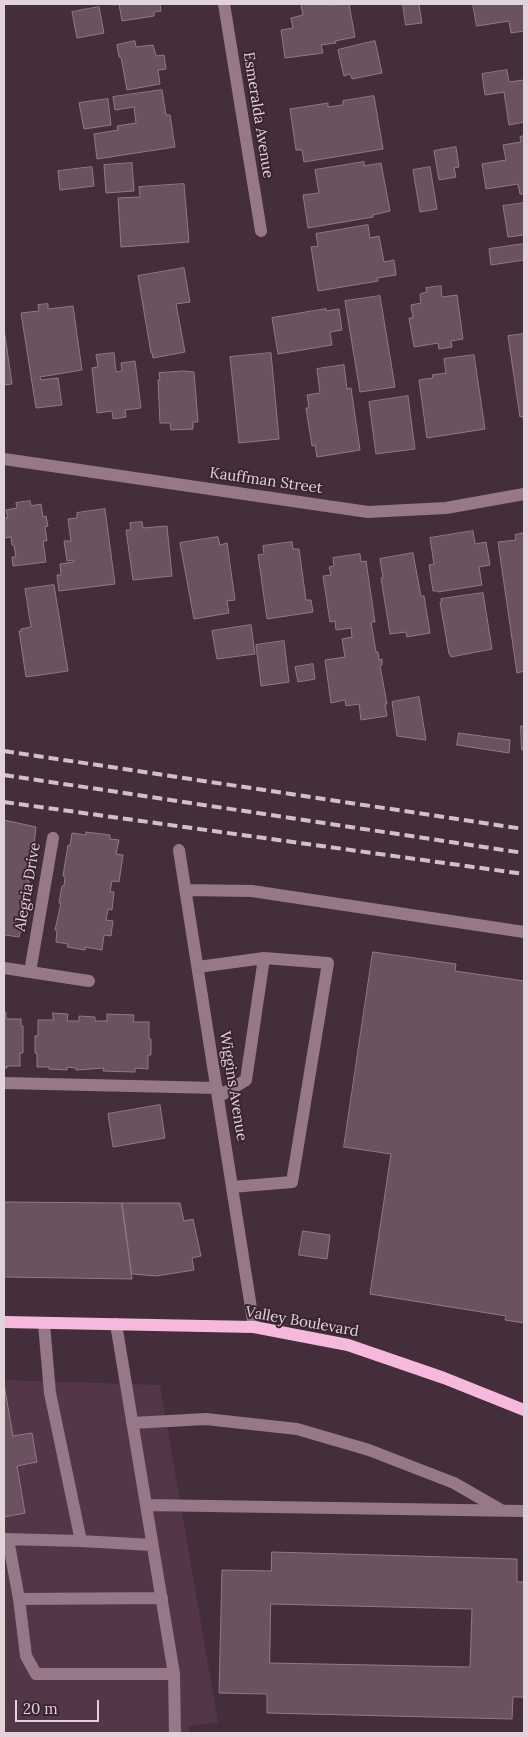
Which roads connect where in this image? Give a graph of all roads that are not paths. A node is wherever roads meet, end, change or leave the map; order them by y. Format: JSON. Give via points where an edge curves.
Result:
{"nodes":[{"id":1,"x":224,"y":4,"type":"edge"},
{"id":2,"x":261,"y":231,"type":"dead end"},
{"id":3,"x":4,"y":459,"type":"edge"},
{"id":4,"x":524,"y":494,"type":"edge"},
{"id":5,"x":53,"y":838,"type":"dead end"},
{"id":6,"x":179,"y":850,"type":"dead end"},
{"id":7,"x":186,"y":890,"type":"junction"},
{"id":8,"x":524,"y":932,"type":"edge"},
{"id":9,"x":264,"y":958,"type":"junction"},
{"id":10,"x":198,"y":967,"type":"junction"},
{"id":11,"x":4,"y":968,"type":"edge"},
{"id":12,"x":30,"y":972,"type":"junction"},
{"id":13,"x":89,"y":981,"type":"dead end"},
{"id":14,"x":4,"y":1083,"type":"edge"},
{"id":15,"x":217,"y":1092,"type":"junction"},
{"id":16,"x":232,"y":1187,"type":"junction"},
{"id":17,"x":4,"y":1322,"type":"edge"},
{"id":18,"x":44,"y":1324,"type":"junction"},
{"id":19,"x":116,"y":1324,"type":"junction"},
{"id":20,"x":254,"y":1327,"type":"junction"},
{"id":21,"x":524,"y":1410,"type":"edge"},
{"id":22,"x":132,"y":1423,"type":"junction"},
{"id":23,"x":146,"y":1505,"type":"junction"},
{"id":24,"x":501,"y":1510,"type":"junction"},
{"id":25,"x":524,"y":1511,"type":"edge"},
{"id":26,"x":6,"y":1539,"type":"edge"},
{"id":27,"x":81,"y":1541,"type":"junction"},
{"id":28,"x":152,"y":1545,"type":"junction"},
{"id":29,"x":162,"y":1598,"type":"junction"},
{"id":30,"x":19,"y":1599,"type":"junction"},
{"id":31,"x":174,"y":1674,"type":"junction"},
{"id":32,"x":175,"y":1733,"type":"edge"}],
"edges":[{"from":1,"to":2,"type":"street","name":"Esmeralda Avenue"},
{"from":3,"to":4,"type":"street","name":"Kauffman Street","via":[[368,512],[446,508]]},
{"from":5,"to":12,"type":"street","name":"Alegria Drive"},
{"from":6,"to":7,"type":"street","name":"Wiggins Avenue"},
{"from":7,"to":8,"type":"street","via":[[252,891]]},
{"from":7,"to":10,"type":"street","name":"Wiggins Avenue"},
{"from":9,"to":10,"type":"street"},
{"from":9,"to":15,"type":"street","via":[[246,1080]]},
{"from":9,"to":16,"type":"street","via":[[328,963],[292,1182]]},
{"from":10,"to":15,"type":"street","name":"Wiggins Avenue"},
{"from":11,"to":12,"type":"street"},
{"from":12,"to":13,"type":"street"},
{"from":14,"to":15,"type":"street"},
{"from":15,"to":16,"type":"street","name":"Wiggins Avenue"},
{"from":16,"to":20,"type":"street","name":"Wiggins Avenue"},
{"from":17,"to":18,"type":"main road","name":"Valley Boulevard"},
{"from":18,"to":19,"type":"main road","name":"Valley Boulevard"},
{"from":18,"to":27,"type":"street","via":[[50,1393]]},
{"from":19,"to":20,"type":"main road","name":"Valley Boulevard"},
{"from":19,"to":22,"type":"street"},
{"from":20,"to":21,"type":"main road","name":"Valley Boulevard","via":[[348,1345]]},
{"from":22,"to":23,"type":"street"},
{"from":22,"to":24,"type":"street","via":[[206,1419],[296,1429],[369,1450],[454,1483]]},
{"from":23,"to":24,"type":"street"},
{"from":23,"to":28,"type":"street"},
{"from":24,"to":25,"type":"street"},
{"from":26,"to":27,"type":"street"},
{"from":26,"to":30,"type":"street"},
{"from":27,"to":28,"type":"street"},
{"from":28,"to":29,"type":"street"},
{"from":29,"to":30,"type":"street"},
{"from":29,"to":31,"type":"street"},
{"from":30,"to":31,"type":"street","via":[[26,1656],[36,1674]]},
{"from":31,"to":32,"type":"street"}]}
